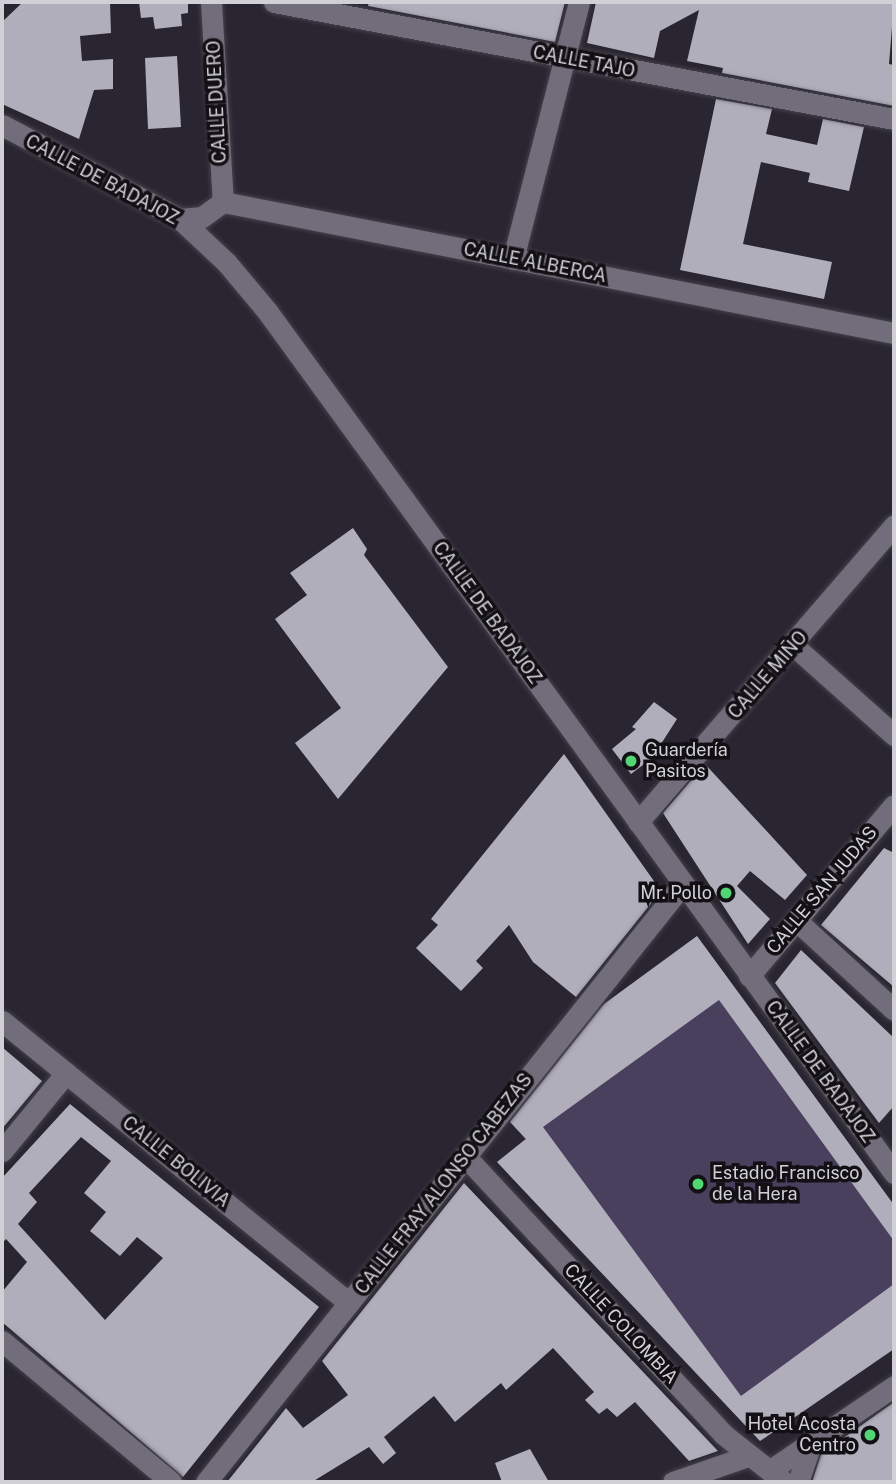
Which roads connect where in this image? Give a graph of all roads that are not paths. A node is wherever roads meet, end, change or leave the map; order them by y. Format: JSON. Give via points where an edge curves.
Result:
{"nodes":[{"id":1,"x":211,"y":2,"type":"edge"},
{"id":2,"x":274,"y":2,"type":"edge"},
{"id":3,"x":579,"y":2,"type":"edge"},
{"id":4,"x":565,"y":59,"type":"junction"},
{"id":5,"x":894,"y":119,"type":"edge"},
{"id":6,"x":4,"y":129,"type":"edge"},
{"id":7,"x":223,"y":202,"type":"junction"},
{"id":8,"x":180,"y":219,"type":"junction"},
{"id":9,"x":513,"y":259,"type":"junction"},
{"id":10,"x":894,"y":333,"type":"edge"},
{"id":11,"x":894,"y":525,"type":"edge"},
{"id":12,"x":794,"y":646,"type":"junction"},
{"id":13,"x":894,"y":735,"type":"edge"},
{"id":14,"x":894,"y":805,"type":"edge"},
{"id":15,"x":638,"y":822,"type":"junction"},
{"id":16,"x":887,"y":824,"type":"edge"},
{"id":17,"x":682,"y":885,"type":"junction"},
{"id":18,"x":798,"y":922,"type":"junction"},
{"id":19,"x":749,"y":976,"type":"junction"},
{"id":20,"x":894,"y":1010,"type":"edge"},
{"id":21,"x":2,"y":1021,"type":"edge"},
{"id":22,"x":66,"y":1073,"type":"junction"},
{"id":23,"x":2,"y":1151,"type":"edge"},
{"id":24,"x":465,"y":1156,"type":"junction"},
{"id":25,"x":894,"y":1173,"type":"edge"},
{"id":26,"x":349,"y":1303,"type":"junction"},
{"id":27,"x":2,"y":1340,"type":"edge"},
{"id":28,"x":894,"y":1386,"type":"edge"},
{"id":29,"x":810,"y":1447,"type":"junction"},
{"id":30,"x":748,"y":1455,"type":"junction"},
{"id":31,"x":778,"y":1476,"type":"edge"},
{"id":32,"x":171,"y":1482,"type":"edge"},
{"id":33,"x":206,"y":1482,"type":"edge"},
{"id":34,"x":673,"y":1482,"type":"edge"},
{"id":35,"x":798,"y":1482,"type":"edge"}],
"edges":[{"from":1,"to":7,"type":"street","name":"CALLE DUERO"},
{"from":2,"to":4,"type":"street","name":"CALLE TAJO"},
{"from":3,"to":4,"type":"street"},
{"from":4,"to":5,"type":"street","name":"CALLE TAJO"},
{"from":4,"to":9,"type":"street"},
{"from":6,"to":8,"type":"street","name":"CALLE DE BADAJOZ"},
{"from":7,"to":8,"type":"street","via":[[202,217]]},
{"from":7,"to":9,"type":"street","name":"CALLE ALBERCA"},
{"from":8,"to":15,"type":"street","name":"CALLE DE BADAJOZ","via":[[267,311]]},
{"from":9,"to":10,"type":"street","name":"CALLE ALBERCA"},
{"from":11,"to":12,"type":"street","name":"CALLE MIÑO"},
{"from":12,"to":13,"type":"street"},
{"from":12,"to":15,"type":"street","name":"CALLE MIÑO"},
{"from":14,"to":16,"type":"street","name":"CALLE SAN JUDAS"},
{"from":15,"to":17,"type":"street","name":"CALLE DE BADAJOZ"},
{"from":16,"to":18,"type":"street","name":"CALLE SAN JUDAS"},
{"from":17,"to":19,"type":"street","name":"CALLE DE BADAJOZ"},
{"from":17,"to":24,"type":"street","name":"CALLE FRAY ALONSO CABEZAS"},
{"from":18,"to":19,"type":"street","name":"CALLE SAN JUDAS"},
{"from":18,"to":20,"type":"street"},
{"from":19,"to":25,"type":"street","name":"CALLE DE BADAJOZ"},
{"from":21,"to":22,"type":"street","name":"CALLE BOLIVIA"},
{"from":22,"to":23,"type":"street"},
{"from":22,"to":26,"type":"street","name":"CALLE BOLIVIA"},
{"from":24,"to":26,"type":"street","name":"CALLE FRAY ALONSO CABEZAS"},
{"from":24,"to":30,"type":"street","name":"CALLE COLOMBIA"},
{"from":26,"to":33,"type":"street","name":"CALLE FRAY ALONSO CABEZAS"},
{"from":27,"to":32,"type":"street"},
{"from":28,"to":29,"type":"street"},
{"from":29,"to":31,"type":"street"},
{"from":29,"to":35,"type":"street"},
{"from":30,"to":31,"type":"street","name":"CALLE COLOMBIA"},
{"from":30,"to":34,"type":"street"}]}
